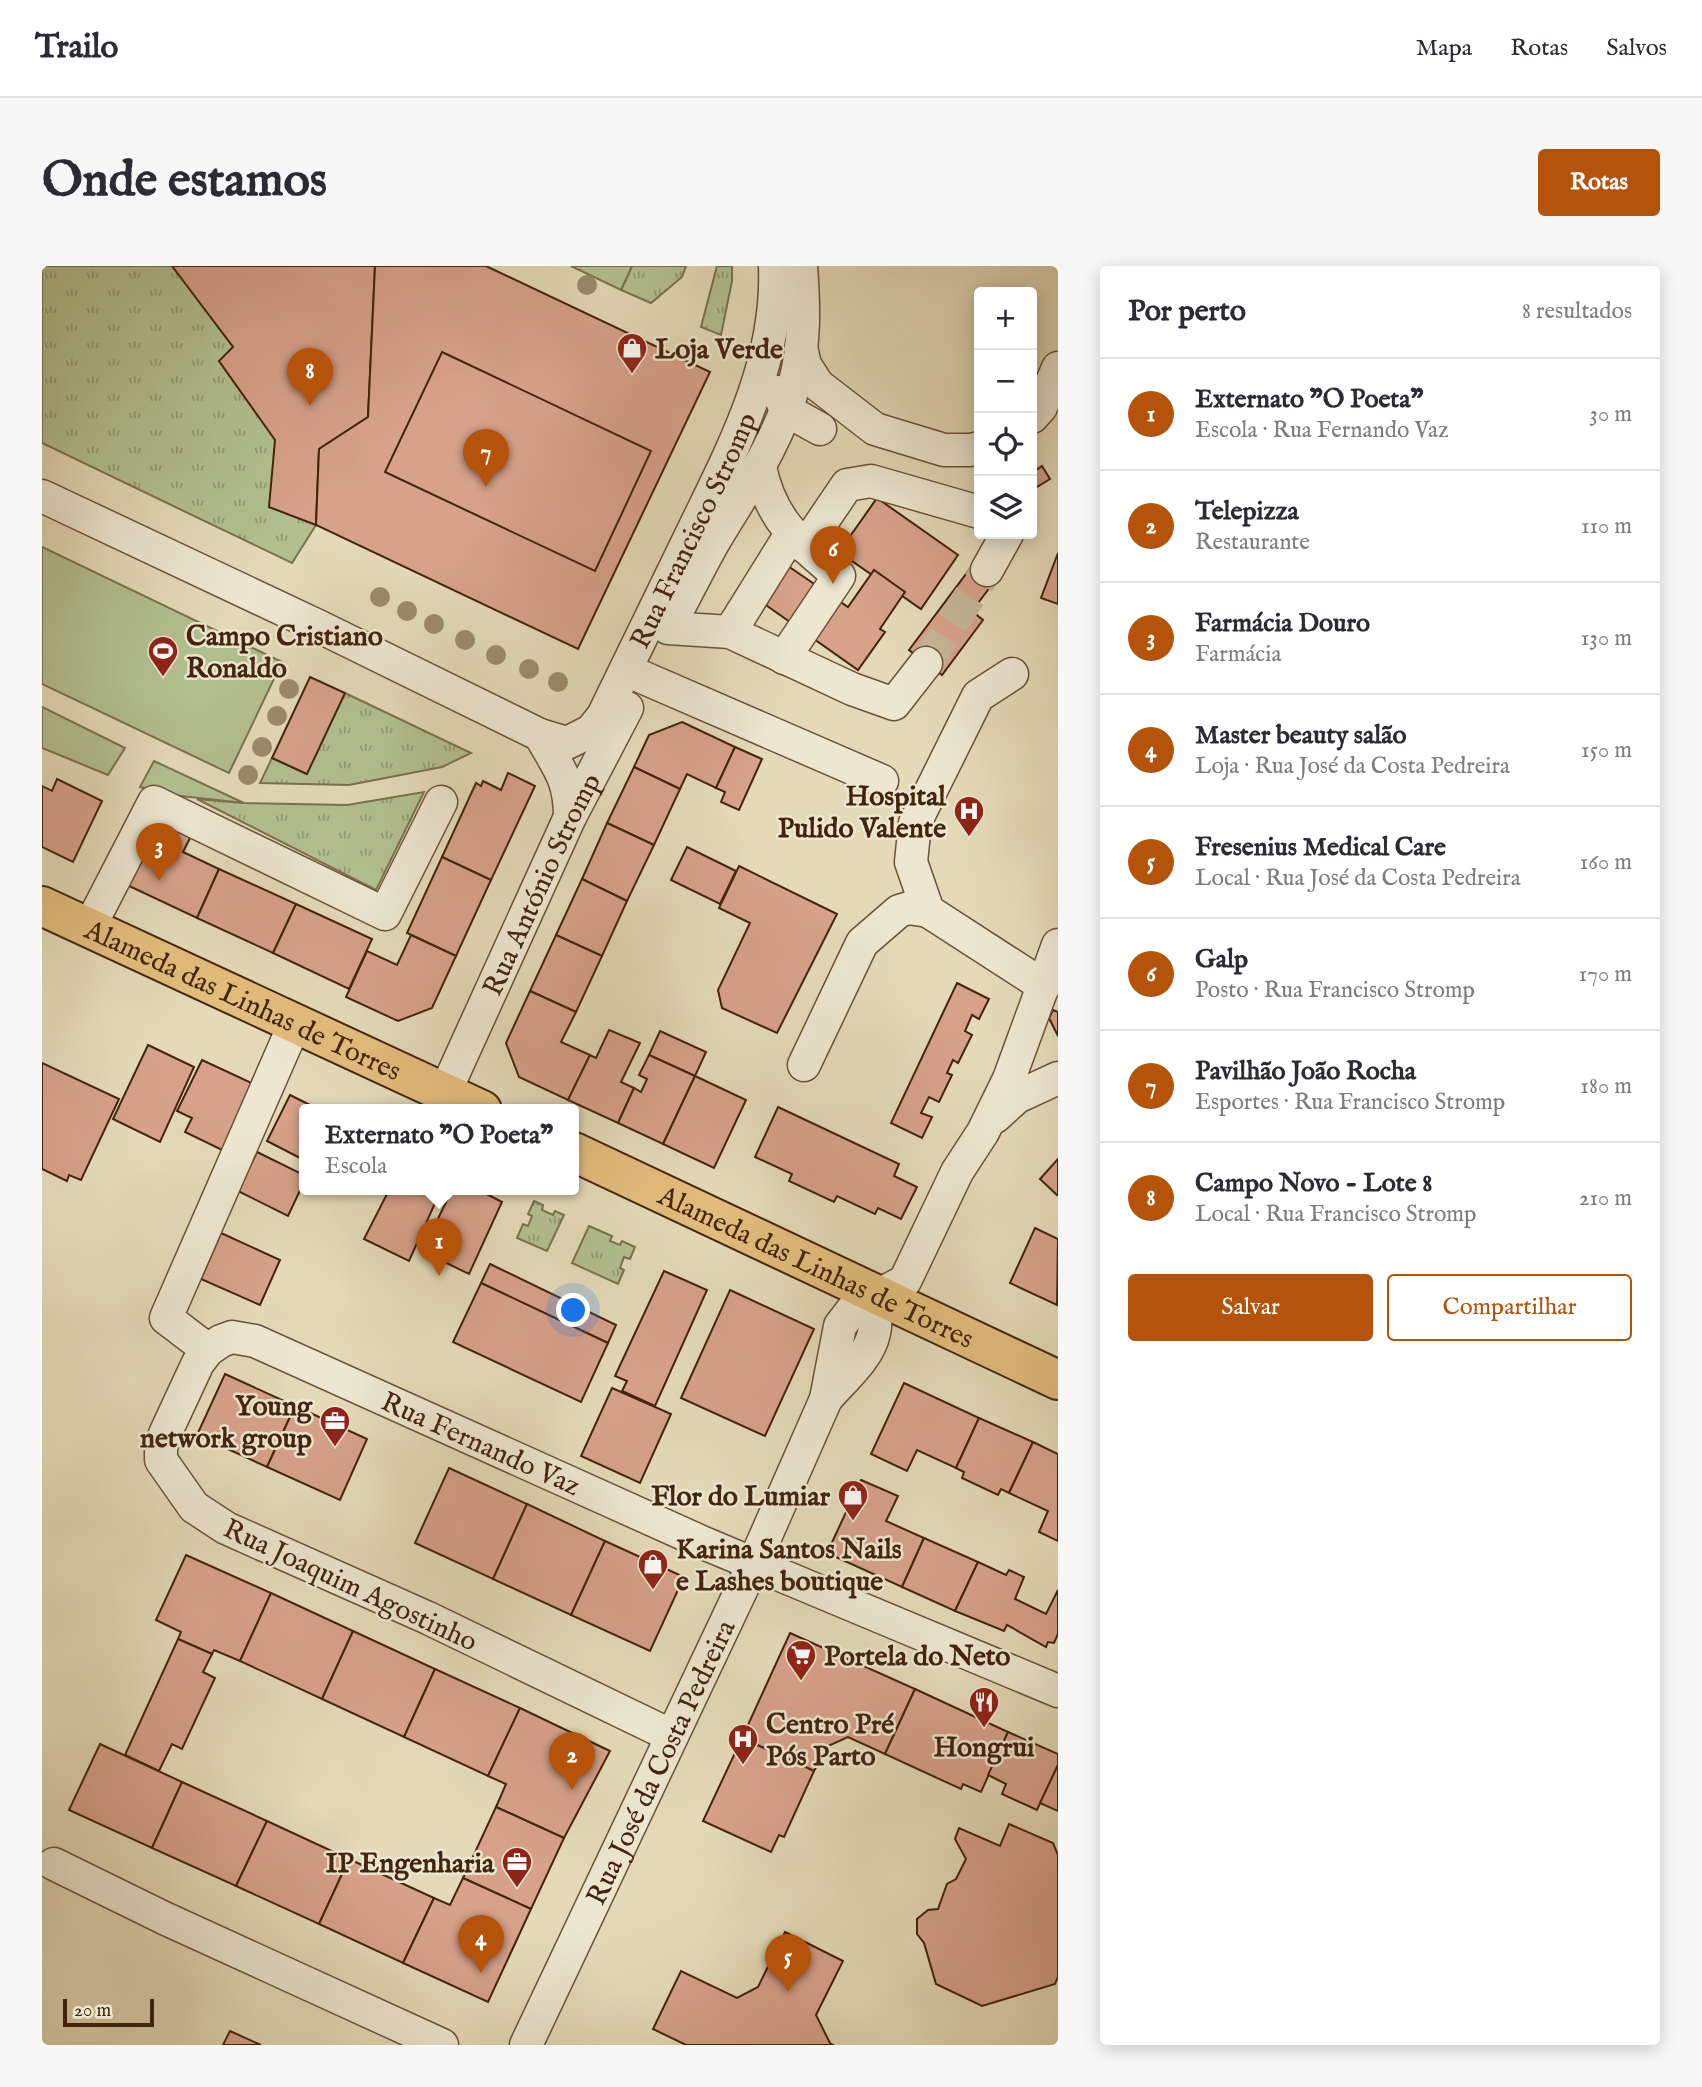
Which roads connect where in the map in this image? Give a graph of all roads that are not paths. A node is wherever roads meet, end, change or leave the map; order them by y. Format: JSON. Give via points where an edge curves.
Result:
{"nodes":[{"id":1,"x":775,"y":266,"type":"edge"},
{"id":2,"x":801,"y":266,"type":"edge"},
{"id":3,"x":773,"y":321,"type":"junction"},
{"id":4,"x":801,"y":347,"type":"junction"},
{"id":5,"x":1058,"y":368,"type":"edge"},
{"id":6,"x":786,"y":410,"type":"junction"},
{"id":7,"x":1036,"y":413,"type":"edge"},
{"id":8,"x":820,"y":429,"type":"junction"},
{"id":9,"x":875,"y":429,"type":"junction"},
{"id":10,"x":974,"y":449,"type":"edge"},
{"id":11,"x":766,"y":457,"type":"junction"},
{"id":12,"x":42,"y":496,"type":"edge"},
{"id":13,"x":974,"y":511,"type":"edge"},
{"id":14,"x":1004,"y":539,"type":"edge"},
{"id":15,"x":798,"y":541,"type":"junction"},
{"id":16,"x":987,"y":570,"type":"tunnel mouth"},
{"id":17,"x":668,"y":628,"type":"junction"},
{"id":18,"x":730,"y":632,"type":"junction"},
{"id":19,"x":784,"y":657,"type":"junction"},
{"id":20,"x":926,"y":663,"type":"tunnel mouth"},
{"id":21,"x":1012,"y":674,"type":"dead end"},
{"id":22,"x":642,"y":677,"type":"junction"},
{"id":23,"x":540,"y":735,"type":"junction"},
{"id":24,"x":882,"y":781,"type":"dead end"},
{"id":25,"x":441,"y":802,"type":"dead end"},
{"id":26,"x":570,"y":817,"type":"junction"},
{"id":27,"x":42,"y":906,"type":"edge"},
{"id":28,"x":928,"y":911,"type":"junction"},
{"id":29,"x":89,"y":928,"type":"junction"},
{"id":30,"x":1053,"y":963,"type":"edge"},
{"id":31,"x":295,"y":1023,"type":"junction"},
{"id":32,"x":804,"y":1065,"type":"dead end"},
{"id":33,"x":1058,"y":1078,"type":"edge"},
{"id":34,"x":445,"y":1092,"type":"junction"},
{"id":35,"x":470,"y":1104,"type":"edge"},
{"id":36,"x":983,"y":1132,"type":"junction"},
{"id":37,"x":579,"y":1154,"type":"edge"},
{"id":38,"x":875,"y":1295,"type":"junction"},
{"id":39,"x":208,"y":1350,"type":"junction"},
{"id":40,"x":1058,"y":1380,"type":"edge"},
{"id":41,"x":753,"y":1565,"type":"junction"},
{"id":42,"x":1058,"y":1691,"type":"edge"},
{"id":43,"x":672,"y":1736,"type":"junction"},
{"id":44,"x":54,"y":1864,"type":"dead end"},
{"id":45,"x":442,"y":2045,"type":"edge"},
{"id":46,"x":526,"y":2045,"type":"edge"}],
"edges":[{"from":1,"to":3,"type":"street","name":"Rua Francisco Stromp"},
{"from":2,"to":4,"type":"street","name":"Rua Francisco Stromp"},
{"from":3,"to":6,"type":"street","via":[[774,370],[778,396]]},
{"from":3,"to":23,"type":"street","name":"Rua Francisco Stromp","via":[[742,429],[603,716],[591,731],[567,743]]},
{"from":4,"to":6,"type":"street","name":"Rua Francisco Stromp"},
{"from":4,"to":9,"type":"street","via":[[805,365],[818,385]]},
{"from":5,"to":7,"type":"street"},
{"from":6,"to":8,"type":"street"},
{"from":6,"to":11,"type":"street","name":"Rua Francisco Stromp"},
{"from":8,"to":9,"type":"street"},
{"from":8,"to":11,"type":"street","via":[[791,433]]},
{"from":9,"to":10,"type":"street","via":[[944,450]]},
{"from":11,"to":15,"type":"street","via":[[764,486]]},
{"from":11,"to":17,"type":"street","name":"Rua Francisco Stromp"},
{"from":12,"to":23,"type":"street","name":"Rua Francisco Stromp"},
{"from":13,"to":15,"type":"street","via":[[871,481],[847,485]]},
{"from":14,"to":16,"type":"street"},
{"from":15,"to":18,"type":"street"},
{"from":15,"to":19,"type":"street","via":[[839,576]]},
{"from":17,"to":18,"type":"street"},
{"from":17,"to":22,"type":"street","name":"Rua Francisco Stromp"},
{"from":18,"to":19,"type":"street"},
{"from":19,"to":20,"type":"street","via":[[894,704]]},
{"from":21,"to":28,"type":"street","via":[[978,696],[915,823],[911,862]]},
{"from":22,"to":24,"type":"street"},
{"from":22,"to":26,"type":"street","name":"Rua António Stromp"},
{"from":23,"to":26,"type":"street","via":[[565,778]]},
{"from":25,"to":29,"type":"street","via":[[385,914],[154,802]]},
{"from":26,"to":34,"type":"street","name":"Rua António Stromp"},
{"from":27,"to":29,"type":"main road","name":"Alameda das Linhas de Torres"},
{"from":28,"to":30,"type":"street"},
{"from":28,"to":32,"type":"street","via":[[899,911],[862,943]]},
{"from":29,"to":31,"type":"main road","name":"Alameda das Linhas de Torres"},
{"from":30,"to":36,"type":"street","via":[[1009,1079]]},
{"from":31,"to":34,"type":"main road","name":"Alameda das Linhas de Torres"},
{"from":31,"to":39,"type":"street","via":[[166,1318]]},
{"from":33,"to":36,"type":"street","via":[[1007,1104]]},
{"from":34,"to":35,"type":"main road","name":"Alameda das Linhas de Torres"},
{"from":36,"to":38,"type":"street","name":"Rua José da Costa Pedreira","via":[[957,1172],[905,1281]]},
{"from":37,"to":38,"type":"main road","name":"Alameda das Linhas de Torres"},
{"from":38,"to":40,"type":"main road","name":"Alameda das Linhas de Torres"},
{"from":38,"to":41,"type":"street","name":"Rua José da Costa Pedreira","via":[[853,1308],[840,1326],[826,1399]]},
{"from":39,"to":41,"type":"street","name":"Rua Fernando Vaz","via":[[232,1337],[256,1341]]},
{"from":39,"to":43,"type":"street","name":"Rua Joaquim Agostinho","via":[[161,1448],[165,1469],[194,1507],[226,1528],[428,1618]]},
{"from":41,"to":42,"type":"street","name":"Rua Fernando Vaz"},
{"from":41,"to":43,"type":"street","name":"Rua José da Costa Pedreira"},
{"from":43,"to":46,"type":"street","name":"Rua José da Costa Pedreira"},
{"from":44,"to":45,"type":"street"}]}
